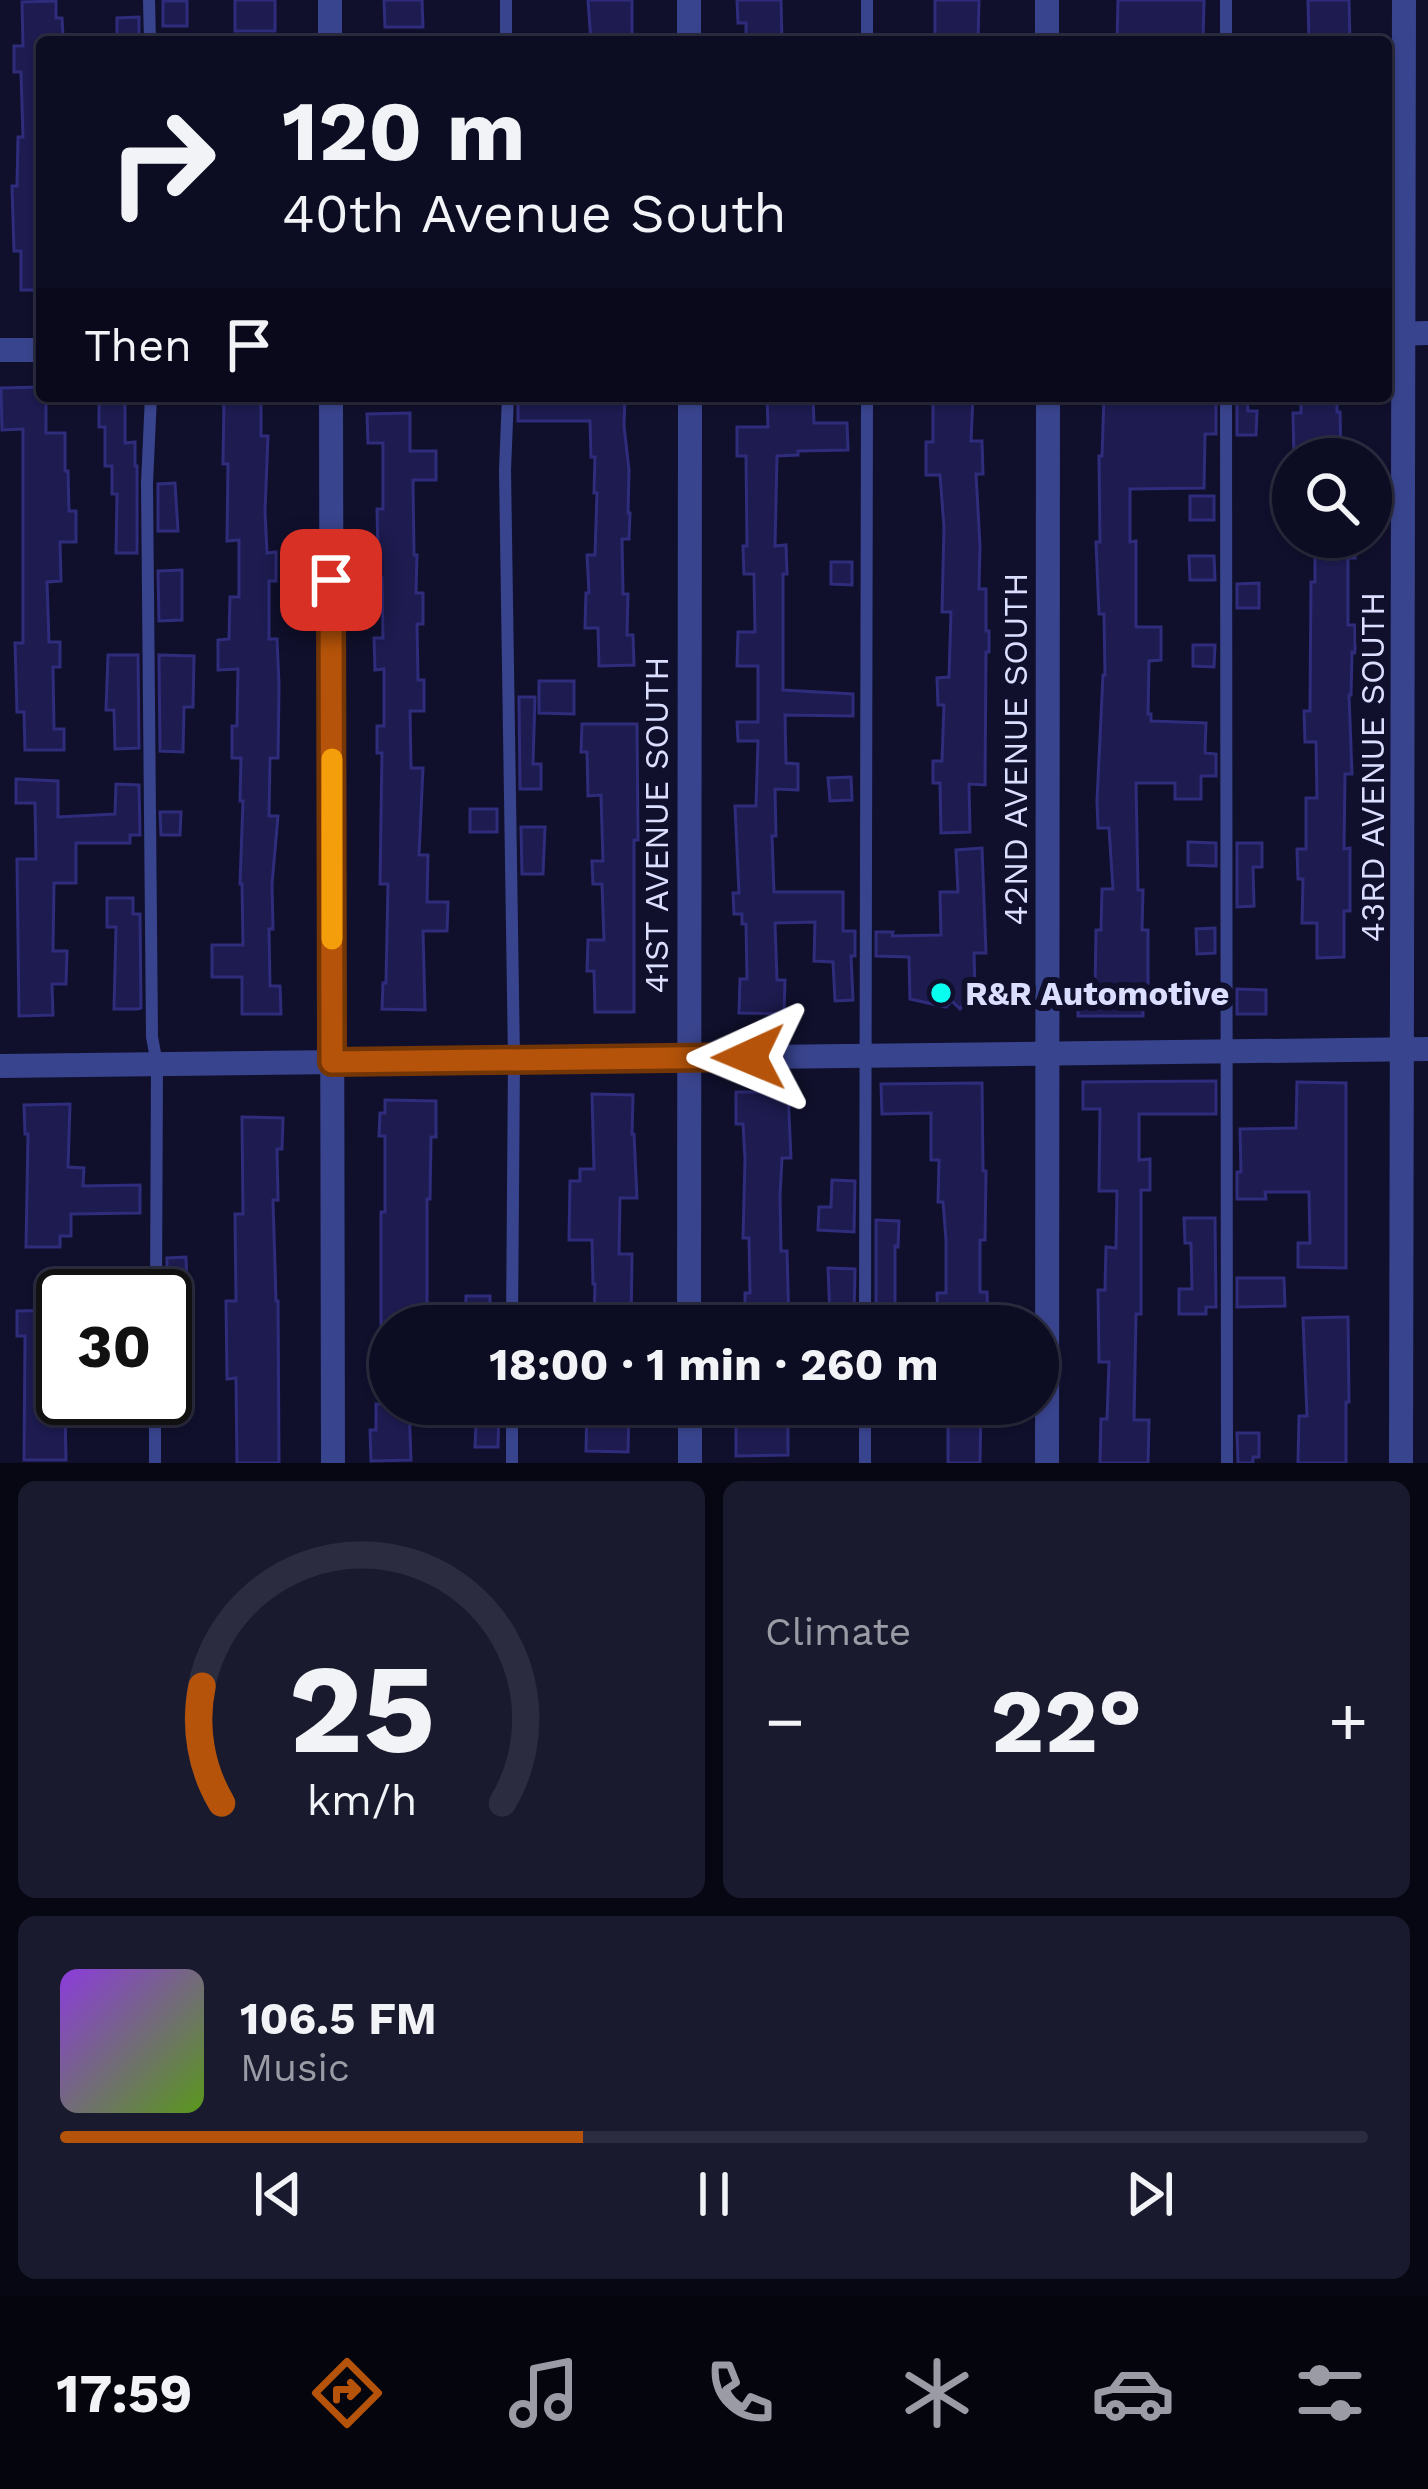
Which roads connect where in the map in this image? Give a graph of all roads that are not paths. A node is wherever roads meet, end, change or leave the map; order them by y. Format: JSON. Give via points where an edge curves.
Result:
{"nodes":[{"id":1,"x":149,"y":0,"type":"edge"},
{"id":2,"x":330,"y":0,"type":"edge"},
{"id":3,"x":506,"y":0,"type":"edge"},
{"id":4,"x":689,"y":0,"type":"edge"},
{"id":5,"x":867,"y":0,"type":"edge"},
{"id":6,"x":1047,"y":0,"type":"edge"},
{"id":7,"x":1226,"y":0,"type":"edge"},
{"id":8,"x":1405,"y":0,"type":"edge"},
{"id":9,"x":150,"y":36,"type":"edge"},
{"id":10,"x":330,"y":36,"type":"edge"},
{"id":11,"x":506,"y":36,"type":"edge"},
{"id":12,"x":689,"y":36,"type":"edge"},
{"id":13,"x":867,"y":36,"type":"edge"},
{"id":14,"x":1047,"y":36,"type":"edge"},
{"id":15,"x":1226,"y":36,"type":"edge"},
{"id":16,"x":1406,"y":333,"type":"edge"},
{"id":17,"x":0,"y":350,"type":"edge"},
{"id":18,"x":36,"y":350,"type":"edge"},
{"id":19,"x":152,"y":402,"type":"edge"},
{"id":20,"x":331,"y":402,"type":"edge"},
{"id":21,"x":508,"y":402,"type":"edge"},
{"id":22,"x":690,"y":402,"type":"edge"},
{"id":23,"x":867,"y":402,"type":"edge"},
{"id":24,"x":1048,"y":402,"type":"edge"},
{"id":25,"x":1226,"y":402,"type":"edge"},
{"id":26,"x":1416,"y":1049,"type":"edge"},
{"id":27,"x":1226,"y":1050,"type":"junction"},
{"id":28,"x":1048,"y":1053,"type":"junction"},
{"id":29,"x":865,"y":1055,"type":"junction"},
{"id":30,"x":689,"y":1058,"type":"junction"},
{"id":31,"x":514,"y":1059,"type":"junction"},
{"id":32,"x":332,"y":1062,"type":"junction"},
{"id":33,"x":157,"y":1064,"type":"junction"},
{"id":34,"x":0,"y":1066,"type":"edge"},
{"id":35,"x":156,"y":1269,"type":"edge"},
{"id":36,"x":512,"y":1305,"type":"edge"},
{"id":37,"x":689,"y":1305,"type":"edge"},
{"id":38,"x":865,"y":1305,"type":"edge"},
{"id":39,"x":155,"y":1425,"type":"edge"},
{"id":40,"x":512,"y":1425,"type":"edge"},
{"id":41,"x":689,"y":1425,"type":"edge"},
{"id":42,"x":865,"y":1425,"type":"edge"},
{"id":43,"x":155,"y":1463,"type":"edge"},
{"id":44,"x":333,"y":1463,"type":"edge"},
{"id":45,"x":512,"y":1463,"type":"edge"},
{"id":46,"x":690,"y":1463,"type":"edge"},
{"id":47,"x":865,"y":1463,"type":"edge"},
{"id":48,"x":1047,"y":1463,"type":"edge"},
{"id":49,"x":1227,"y":1463,"type":"edge"},
{"id":50,"x":1402,"y":1463,"type":"edge"}],
"edges":[{"from":1,"to":9,"type":"lane"},
{"from":2,"to":10,"type":"street"},
{"from":3,"to":11,"type":"lane"},
{"from":4,"to":12,"type":"street"},
{"from":5,"to":13,"type":"lane"},
{"from":6,"to":14,"type":"street"},
{"from":7,"to":15,"type":"lane"},
{"from":8,"to":16,"type":"street","name":"43RD AVENUE SOUTH"},
{"from":16,"to":26,"type":"street","name":"43RD AVENUE SOUTH"},
{"from":17,"to":18,"type":"street"},
{"from":19,"to":33,"type":"lane"},
{"from":20,"to":32,"type":"street"},
{"from":21,"to":31,"type":"lane"},
{"from":22,"to":30,"type":"street","name":"41ST AVENUE SOUTH"},
{"from":23,"to":29,"type":"lane"},
{"from":24,"to":28,"type":"street","name":"42ND AVENUE SOUTH"},
{"from":25,"to":27,"type":"lane"},
{"from":26,"to":27,"type":"street"},
{"from":26,"to":50,"type":"street","name":"43RD AVENUE SOUTH"},
{"from":27,"to":28,"type":"street"},
{"from":27,"to":49,"type":"lane"},
{"from":28,"to":29,"type":"street"},
{"from":28,"to":48,"type":"street","name":"42ND AVENUE SOUTH"},
{"from":29,"to":30,"type":"street"},
{"from":29,"to":38,"type":"lane"},
{"from":30,"to":31,"type":"street"},
{"from":30,"to":37,"type":"street","name":"41ST AVENUE SOUTH"},
{"from":31,"to":32,"type":"street"},
{"from":31,"to":36,"type":"lane"},
{"from":32,"to":33,"type":"street"},
{"from":32,"to":44,"type":"street"},
{"from":33,"to":34,"type":"street"},
{"from":33,"to":35,"type":"lane"},
{"from":39,"to":43,"type":"lane"},
{"from":40,"to":45,"type":"lane"},
{"from":41,"to":46,"type":"street"},
{"from":42,"to":47,"type":"lane"}]}
